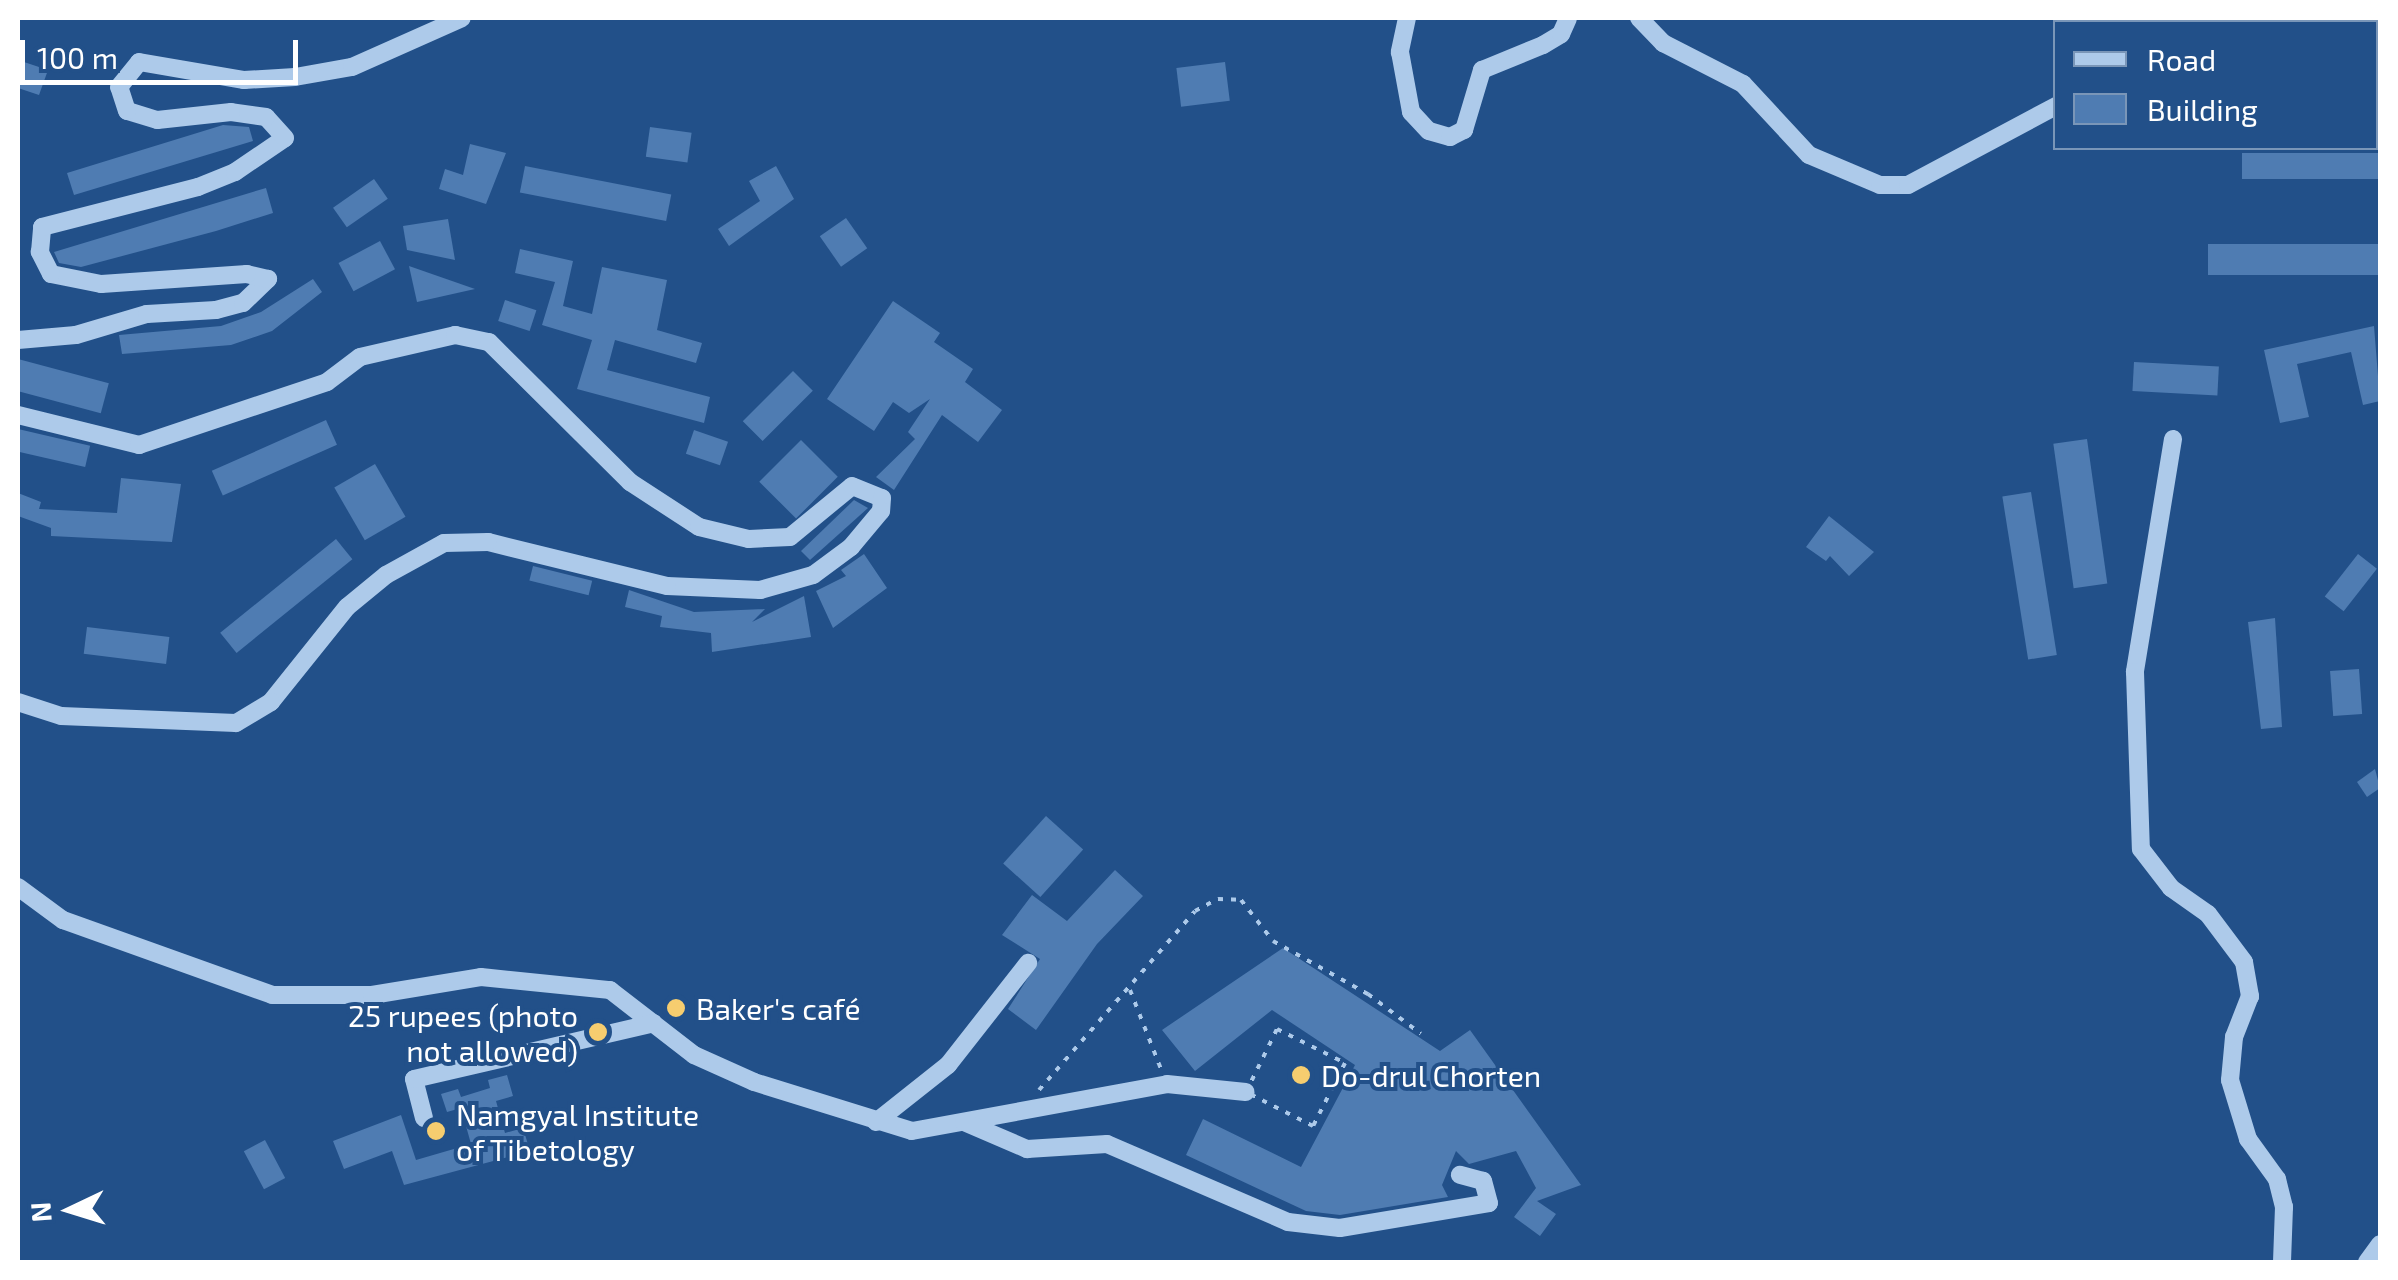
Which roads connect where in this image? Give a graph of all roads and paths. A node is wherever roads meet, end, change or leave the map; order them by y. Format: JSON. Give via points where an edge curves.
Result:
{"nodes":[{"id":1,"x":462,"y":18,"type":"edge"},
{"id":2,"x":1407,"y":18,"type":"edge"},
{"id":3,"x":1568,"y":18,"type":"edge"},
{"id":4,"x":1639,"y":18,"type":"edge"},
{"id":5,"x":2053,"y":108,"type":"edge"},
{"id":6,"x":18,"y":340,"type":"edge"},
{"id":7,"x":18,"y":415,"type":"edge"},
{"id":8,"x":2174,"y":439,"type":"dead end"},
{"id":9,"x":18,"y":702,"type":"edge"},
{"id":10,"x":18,"y":888,"type":"edge"},
{"id":11,"x":1028,"y":963,"type":"dead end"},
{"id":12,"x":1130,"y":990,"type":"junction"},
{"id":13,"x":654,"y":1022,"type":"junction"},
{"id":14,"x":1421,"y":1034,"type":"dead end"},
{"id":15,"x":1167,"y":1084,"type":"junction"},
{"id":16,"x":1246,"y":1092,"type":"junction"},
{"id":17,"x":1018,"y":1112,"type":"junction"},
{"id":18,"x":424,"y":1118,"type":"dead end"},
{"id":19,"x":876,"y":1122,"type":"junction"},
{"id":20,"x":964,"y":1122,"type":"junction"},
{"id":21,"x":1460,"y":1176,"type":"dead end"},
{"id":22,"x":2380,"y":1244,"type":"edge"},
{"id":23,"x":2282,"y":1262,"type":"edge"},
{"id":24,"x":2368,"y":1262,"type":"edge"}],
"edges":[{"from":1,"to":6,"type":"street","via":[[352,67],[295,77],[244,80],[139,62],[119,87],[126,111],[157,120],[231,112],[266,117],[285,138],[235,172],[198,186],[42,227],[40,252],[51,274],[101,284],[247,274],[268,280],[242,303],[216,310],[147,314],[76,335]]},
{"from":2,"to":3,"type":"street","via":[[1400,52],[1410,112],[1430,131],[1450,137],[1464,130],[1482,70],[1543,45],[1561,34]]},
{"from":4,"to":5,"type":"street","via":[[1663,43],[1743,84],[1809,155],[1880,186],[1908,185]]},
{"from":7,"to":9,"type":"street","via":[[140,444],[327,382],[360,357],[454,335],[489,342],[630,482],[699,527],[749,539],[790,537],[852,486],[882,498],[881,512],[851,546],[813,576],[760,590],[667,586],[488,542],[444,543],[386,575],[348,608],[270,702],[236,723],[61,716]]},
{"from":8,"to":23,"type":"street","via":[[2134,672],[2142,849],[2171,888],[2208,914],[2244,962],[2250,996],[2234,1036],[2230,1080],[2248,1139],[2277,1179],[2284,1207]]},
{"from":10,"to":13,"type":"street","via":[[64,920],[272,996],[372,995],[481,977],[610,990]]},
{"from":11,"to":19,"type":"street","via":[[948,1065]]},
{"from":12,"to":14,"type":"path","via":[[1195,911],[1218,899],[1240,900],[1273,941],[1368,994]]},
{"from":12,"to":15,"type":"path"},
{"from":12,"to":17,"type":"path"},
{"from":13,"to":18,"type":"street","via":[[414,1079]]},
{"from":13,"to":19,"type":"street","via":[[694,1055]]},
{"from":15,"to":16,"type":"street"},
{"from":15,"to":17,"type":"street"},
{"from":16,"to":16,"type":"path","via":[[1314,1126],[1344,1064],[1277,1029]]},
{"from":17,"to":20,"type":"street"},
{"from":19,"to":20,"type":"street","via":[[912,1131]]},
{"from":20,"to":21,"type":"street","via":[[1027,1149],[1108,1144],[1288,1222],[1340,1228],[1489,1203],[1483,1181]]},
{"from":22,"to":24,"type":"street"}]}
